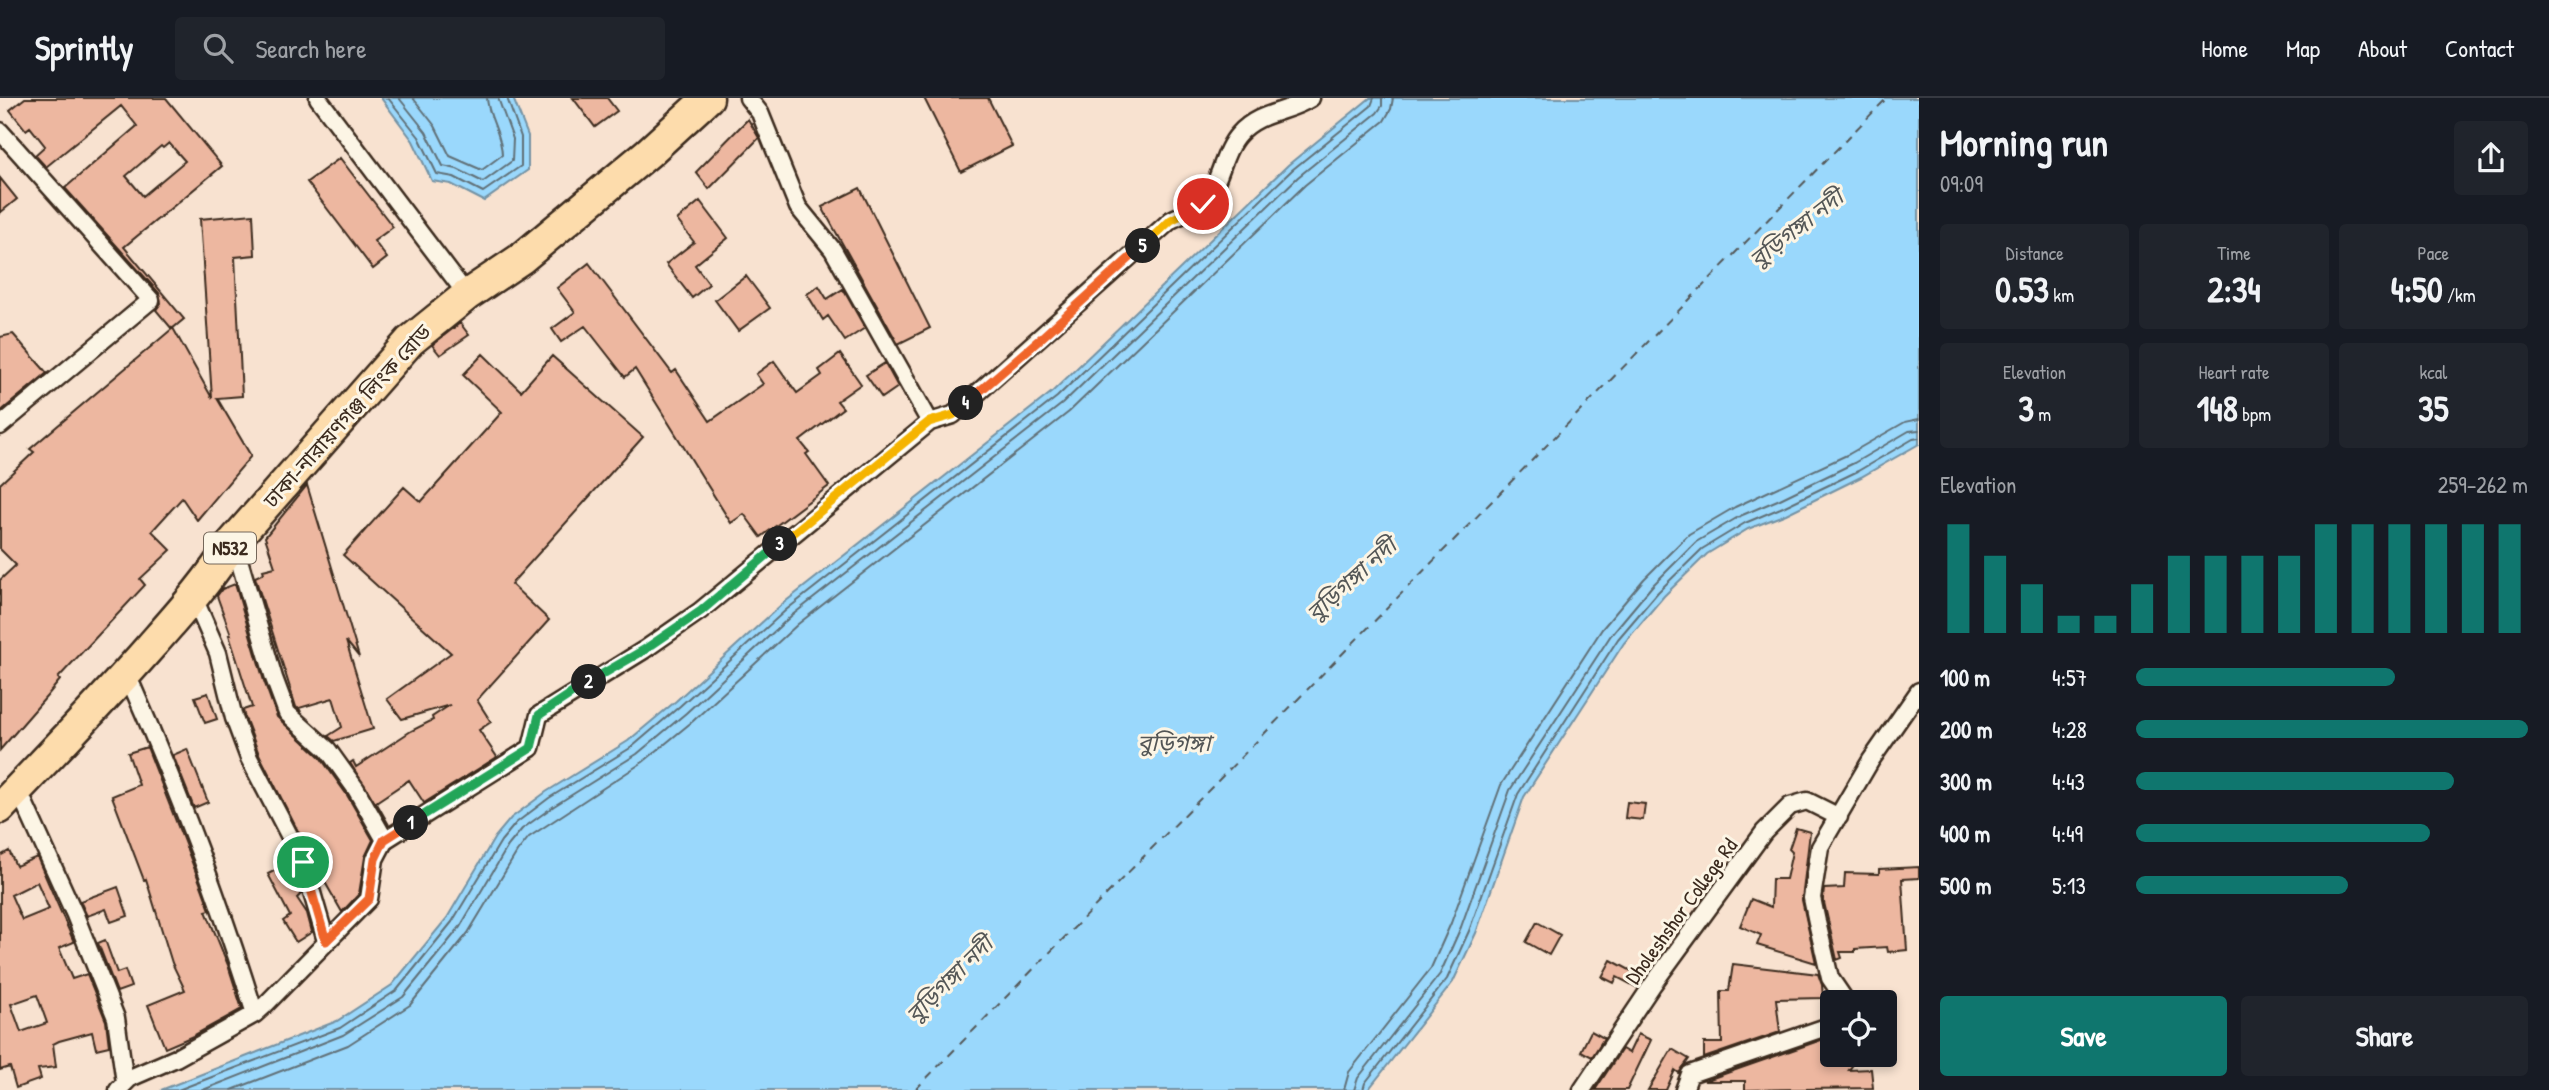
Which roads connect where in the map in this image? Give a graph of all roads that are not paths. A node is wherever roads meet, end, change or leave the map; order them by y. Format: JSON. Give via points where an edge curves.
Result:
{"nodes":[{"id":1,"x":318,"y":98,"type":"edge"},
{"id":2,"x":708,"y":98,"type":"edge"},
{"id":3,"x":748,"y":98,"type":"edge"},
{"id":4,"x":1311,"y":98,"type":"edge"},
{"id":5,"x":0,"y":131,"type":"edge"},
{"id":6,"x":467,"y":295,"type":"junction"},
{"id":7,"x":929,"y":422,"type":"junction"},
{"id":8,"x":0,"y":426,"type":"edge"},
{"id":9,"x":233,"y":542,"type":"junction"},
{"id":10,"x":194,"y":598,"type":"junction"},
{"id":11,"x":127,"y":674,"type":"junction"},
{"id":12,"x":1919,"y":691,"type":"edge"},
{"id":13,"x":9,"y":799,"type":"edge"},
{"id":14,"x":1839,"y":817,"type":"junction"},
{"id":15,"x":384,"y":840,"type":"junction"},
{"id":16,"x":326,"y":941,"type":"junction"},
{"id":17,"x":1838,"y":990,"type":"edge"},
{"id":18,"x":255,"y":1014,"type":"junction"},
{"id":19,"x":1820,"y":1030,"type":"edge"},
{"id":20,"x":121,"y":1087,"type":"edge"},
{"id":21,"x":1582,"y":1090,"type":"edge"},
{"id":22,"x":1684,"y":1090,"type":"edge"}],
"edges":[{"from":1,"to":6,"type":"street"},
{"from":2,"to":6,"type":"highway","name":"ঢাকা-নারায়ণগঞ্জ লিংক রোড","number":"N532","via":[[522,258]]},
{"from":3,"to":7,"type":"street","via":[[760,113],[798,208],[834,250]]},
{"from":4,"to":7,"type":"street","via":[[1296,108],[1255,120],[1238,135],[1203,204],[1171,220],[953,415]]},
{"from":5,"to":8,"type":"street","via":[[151,300]]},
{"from":6,"to":9,"type":"highway","name":"ঢাকা-নারায়ণগঞ্জ লিংক রোড","number":"N532","via":[[410,341]]},
{"from":7,"to":15,"type":"street","via":[[701,611],[539,715],[531,748]]},
{"from":9,"to":10,"type":"highway","name":"ঢাকা-নারায়ণগঞ্জ লিংক রোড","number":"N532"},
{"from":9,"to":15,"type":"street","via":[[288,713],[328,750]]},
{"from":10,"to":11,"type":"highway","name":"ঢাকা-নারায়ণগঞ্জ লিংক রোড","number":"N532"},
{"from":10,"to":16,"type":"street","via":[[218,653],[249,758],[303,862]]},
{"from":11,"to":13,"type":"highway","name":"ঢাকা-নারায়ণগঞ্জ লিংক রোড","number":"N532"},
{"from":11,"to":18,"type":"street","via":[[206,865]]},
{"from":12,"to":14,"type":"street","via":[[1871,760]]},
{"from":13,"to":20,"type":"street","via":[[75,915],[116,1018]]},
{"from":14,"to":17,"type":"street","via":[[1820,847],[1812,898],[1830,978]]},
{"from":14,"to":21,"type":"street","name":"Dholeshshor College Rd","via":[[1807,801],[1778,816],[1693,928]]},
{"from":15,"to":16,"type":"street","via":[[375,859],[369,899]]},
{"from":16,"to":18,"type":"street"},
{"from":18,"to":20,"type":"street","via":[[130,1078]]},
{"from":19,"to":22,"type":"street","via":[[1690,1074]]}]}
